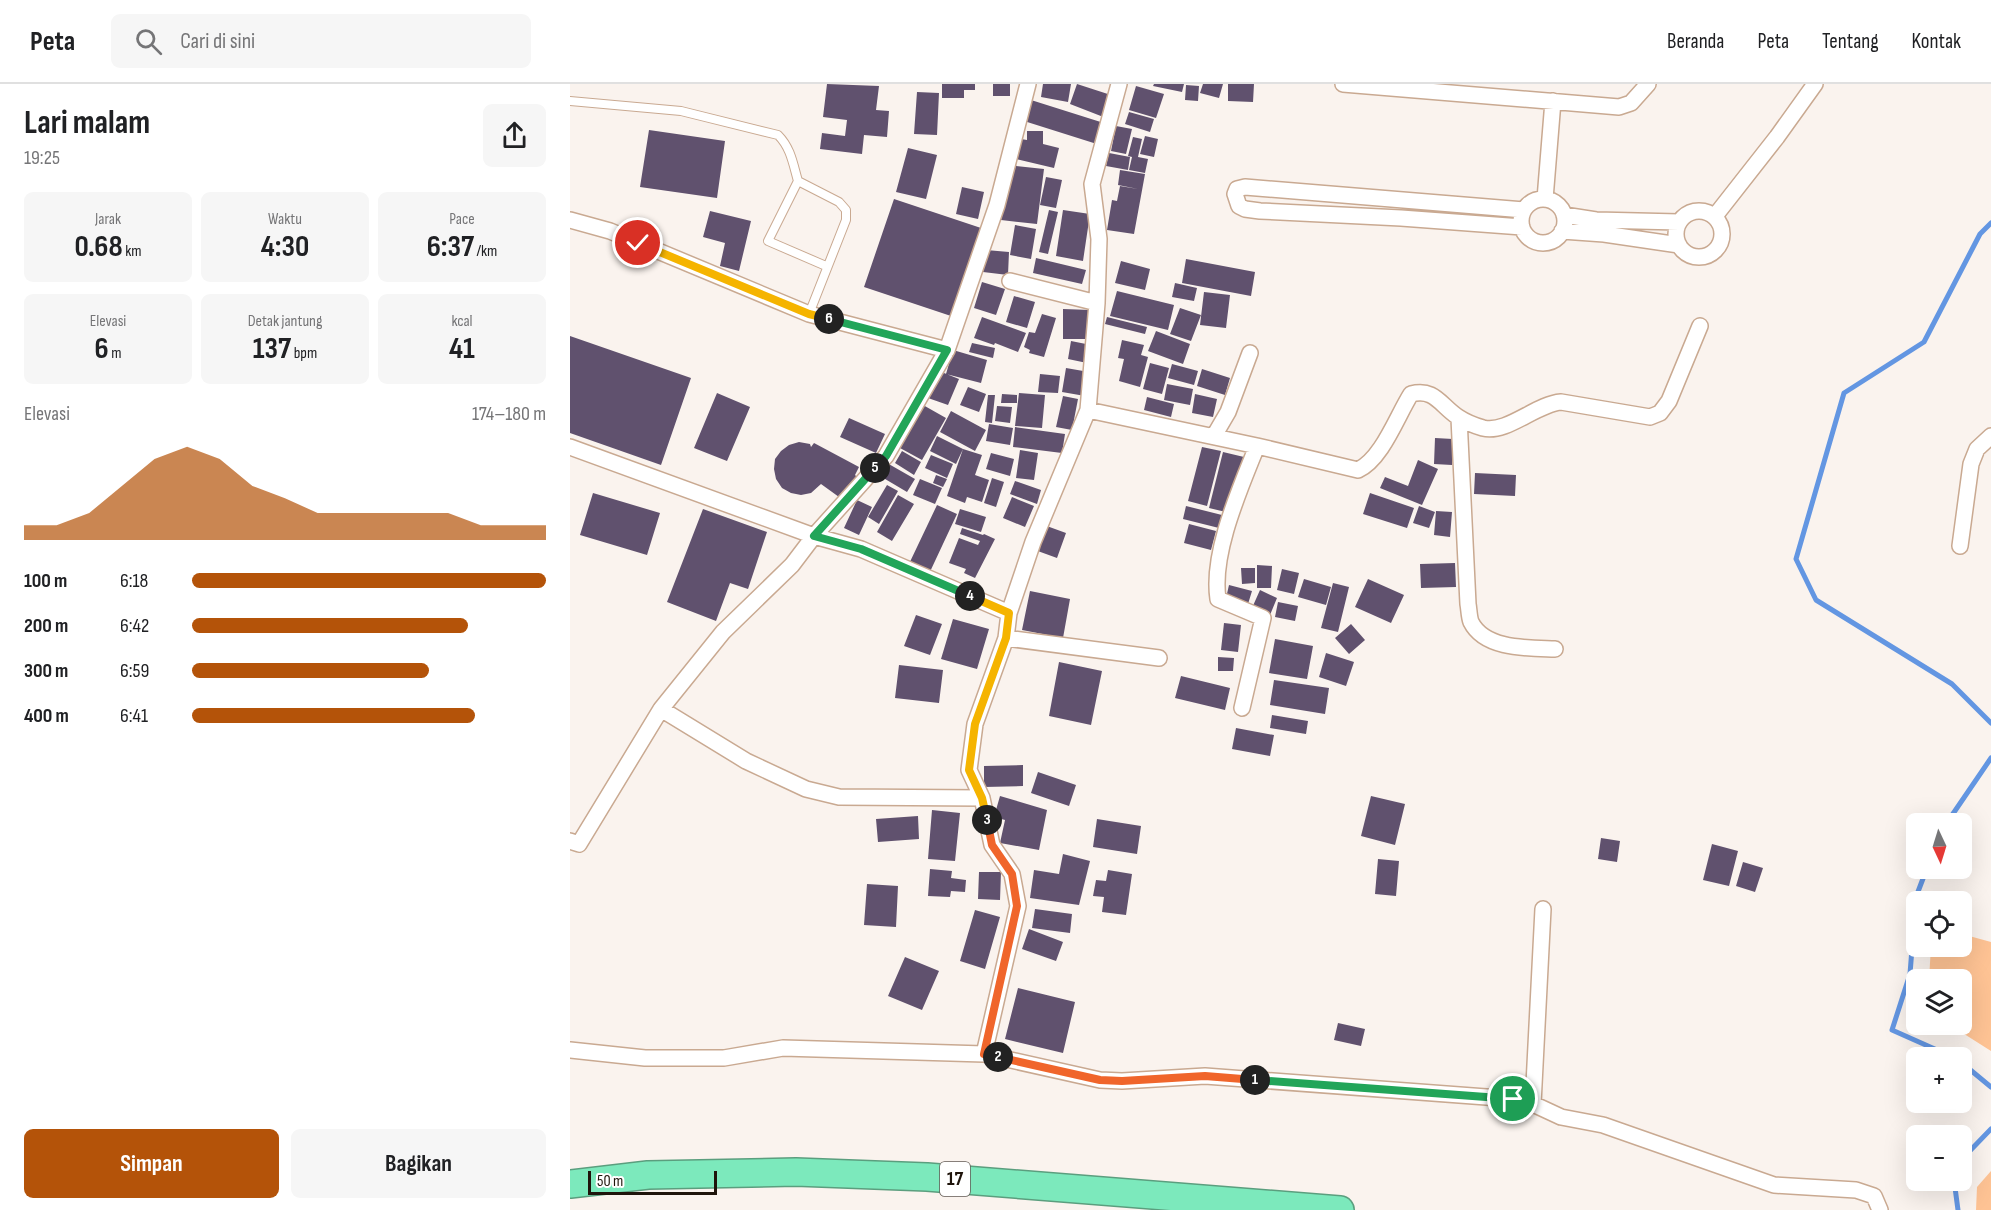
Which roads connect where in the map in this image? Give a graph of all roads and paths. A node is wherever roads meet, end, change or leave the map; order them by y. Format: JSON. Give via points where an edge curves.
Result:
{"nodes":[{"id":1,"x":1028,"y":84,"type":"edge"},
{"id":2,"x":1119,"y":84,"type":"edge"},
{"id":3,"x":1343,"y":84,"type":"edge"},
{"id":4,"x":1648,"y":84,"type":"edge"},
{"id":5,"x":1815,"y":84,"type":"edge"},
{"id":6,"x":570,"y":101,"type":"edge"},
{"id":7,"x":1552,"y":101,"type":"junction"},
{"id":8,"x":798,"y":181,"type":"junction"},
{"id":9,"x":1545,"y":199,"type":"junction"},
{"id":10,"x":1524,"y":210,"type":"junction"},
{"id":11,"x":1564,"y":215,"type":"junction"},
{"id":12,"x":1715,"y":216,"type":"junction"},
{"id":13,"x":570,"y":220,"type":"edge"},
{"id":14,"x":1679,"y":222,"type":"junction"},
{"id":15,"x":1522,"y":227,"type":"junction"},
{"id":16,"x":1562,"y":231,"type":"junction"},
{"id":17,"x":1679,"y":245,"type":"junction"},
{"id":18,"x":826,"y":266,"type":"junction"},
{"id":19,"x":1010,"y":281,"type":"dead end"},
{"id":20,"x":1097,"y":303,"type":"junction"},
{"id":21,"x":809,"y":314,"type":"junction"},
{"id":22,"x":1700,"y":326,"type":"dead end"},
{"id":23,"x":947,"y":350,"type":"junction"},
{"id":24,"x":1250,"y":353,"type":"dead end"},
{"id":25,"x":1088,"y":410,"type":"junction"},
{"id":26,"x":1459,"y":418,"type":"junction"},
{"id":27,"x":1214,"y":436,"type":"junction"},
{"id":28,"x":1991,"y":436,"type":"edge"},
{"id":29,"x":1257,"y":446,"type":"junction"},
{"id":30,"x":570,"y":447,"type":"edge"},
{"id":31,"x":814,"y":536,"type":"junction"},
{"id":32,"x":1960,"y":546,"type":"dead end"},
{"id":33,"x":1009,"y":613,"type":"junction"},
{"id":34,"x":1006,"y":638,"type":"junction"},
{"id":35,"x":1555,"y":649,"type":"dead end"},
{"id":36,"x":1159,"y":658,"type":"dead end"},
{"id":37,"x":661,"y":708,"type":"junction"},
{"id":38,"x":1242,"y":708,"type":"dead end"},
{"id":39,"x":982,"y":798,"type":"junction"},
{"id":40,"x":575,"y":843,"type":"edge"},
{"id":41,"x":1543,"y":909,"type":"dead end"},
{"id":42,"x":570,"y":1050,"type":"edge"},
{"id":43,"x":984,"y":1054,"type":"junction"},
{"id":44,"x":1533,"y":1104,"type":"junction"},
{"id":45,"x":570,"y":1184,"type":"edge"},
{"id":46,"x":1340,"y":1210,"type":"edge"},
{"id":47,"x":1880,"y":1210,"type":"edge"}],
"edges":[{"from":1,"to":23,"type":"street","via":[[997,205]]},
{"from":2,"to":20,"type":"street","via":[[1092,184],[1099,239]]},
{"from":3,"to":7,"type":"street"},
{"from":4,"to":7,"type":"street","via":[[1631,103],[1619,107]]},
{"from":5,"to":12,"type":"street"},
{"from":6,"to":8,"type":"lane","via":[[681,111],[778,135],[789,149]]},
{"from":7,"to":9,"type":"street"},
{"from":8,"to":18,"type":"lane","via":[[839,202],[846,210],[846,220]]},
{"from":8,"to":18,"type":"lane","via":[[768,241]]},
{"from":9,"to":10,"type":"street"},
{"from":9,"to":11,"type":"street","via":[[1560,207]]},
{"from":10,"to":15,"type":"street"},
{"from":10,"to":15,"type":"street","via":[[1245,187],[1235,194],[1239,206],[1260,211]]},
{"from":11,"to":14,"type":"street","via":[[1596,220]]},
{"from":11,"to":16,"type":"street"},
{"from":12,"to":14,"type":"street","via":[[1692,212]]},
{"from":12,"to":17,"type":"street","via":[[1723,230],[1714,252],[1691,255]]},
{"from":13,"to":21,"type":"street","via":[[610,231]]},
{"from":14,"to":17,"type":"street"},
{"from":15,"to":16,"type":"street","via":[[1532,240],[1540,242],[1549,242]]},
{"from":16,"to":17,"type":"street"},
{"from":18,"to":21,"type":"lane"},
{"from":19,"to":20,"type":"street"},
{"from":20,"to":25,"type":"street"},
{"from":21,"to":23,"type":"street"},
{"from":22,"to":26,"type":"street","via":[[1669,401],[1660,413],[1650,417],[1561,402],[1549,403],[1496,429]]},
{"from":23,"to":31,"type":"street","via":[[886,456]]},
{"from":24,"to":27,"type":"street","via":[[1228,412]]},
{"from":25,"to":27,"type":"street"},
{"from":25,"to":33,"type":"street","via":[[1033,542]]},
{"from":26,"to":29,"type":"street","via":[[1432,394],[1411,394],[1376,455],[1369,465],[1358,470]]},
{"from":26,"to":35,"type":"street","via":[[1472,623],[1486,638],[1507,647]]},
{"from":27,"to":29,"type":"street"},
{"from":28,"to":32,"type":"street","via":[[1977,449],[1971,464]]},
{"from":29,"to":38,"type":"street","via":[[1229,516],[1216,583],[1218,599],[1263,618]]},
{"from":30,"to":31,"type":"street"},
{"from":31,"to":33,"type":"street","via":[[861,549]]},
{"from":31,"to":37,"type":"street","via":[[792,565],[723,632]]},
{"from":33,"to":34,"type":"street"},
{"from":34,"to":36,"type":"street"},
{"from":34,"to":39,"type":"street","via":[[975,724],[969,770]]},
{"from":37,"to":39,"type":"street","via":[[746,761],[806,789],[839,797]]},
{"from":37,"to":40,"type":"street"},
{"from":39,"to":43,"type":"street","via":[[992,845],[1012,874],[1017,906]]},
{"from":41,"to":44,"type":"street"},
{"from":42,"to":43,"type":"street","via":[[645,1058],[724,1058],[783,1048]]},
{"from":43,"to":44,"type":"street","via":[[1100,1080],[1205,1076],[1513,1099]]},
{"from":44,"to":47,"type":"street","via":[[1561,1117],[1603,1125],[1774,1185],[1856,1190],[1874,1196]]},
{"from":45,"to":46,"type":"highway","number":"17","via":[[648,1176],[796,1172],[927,1177]]}]}
